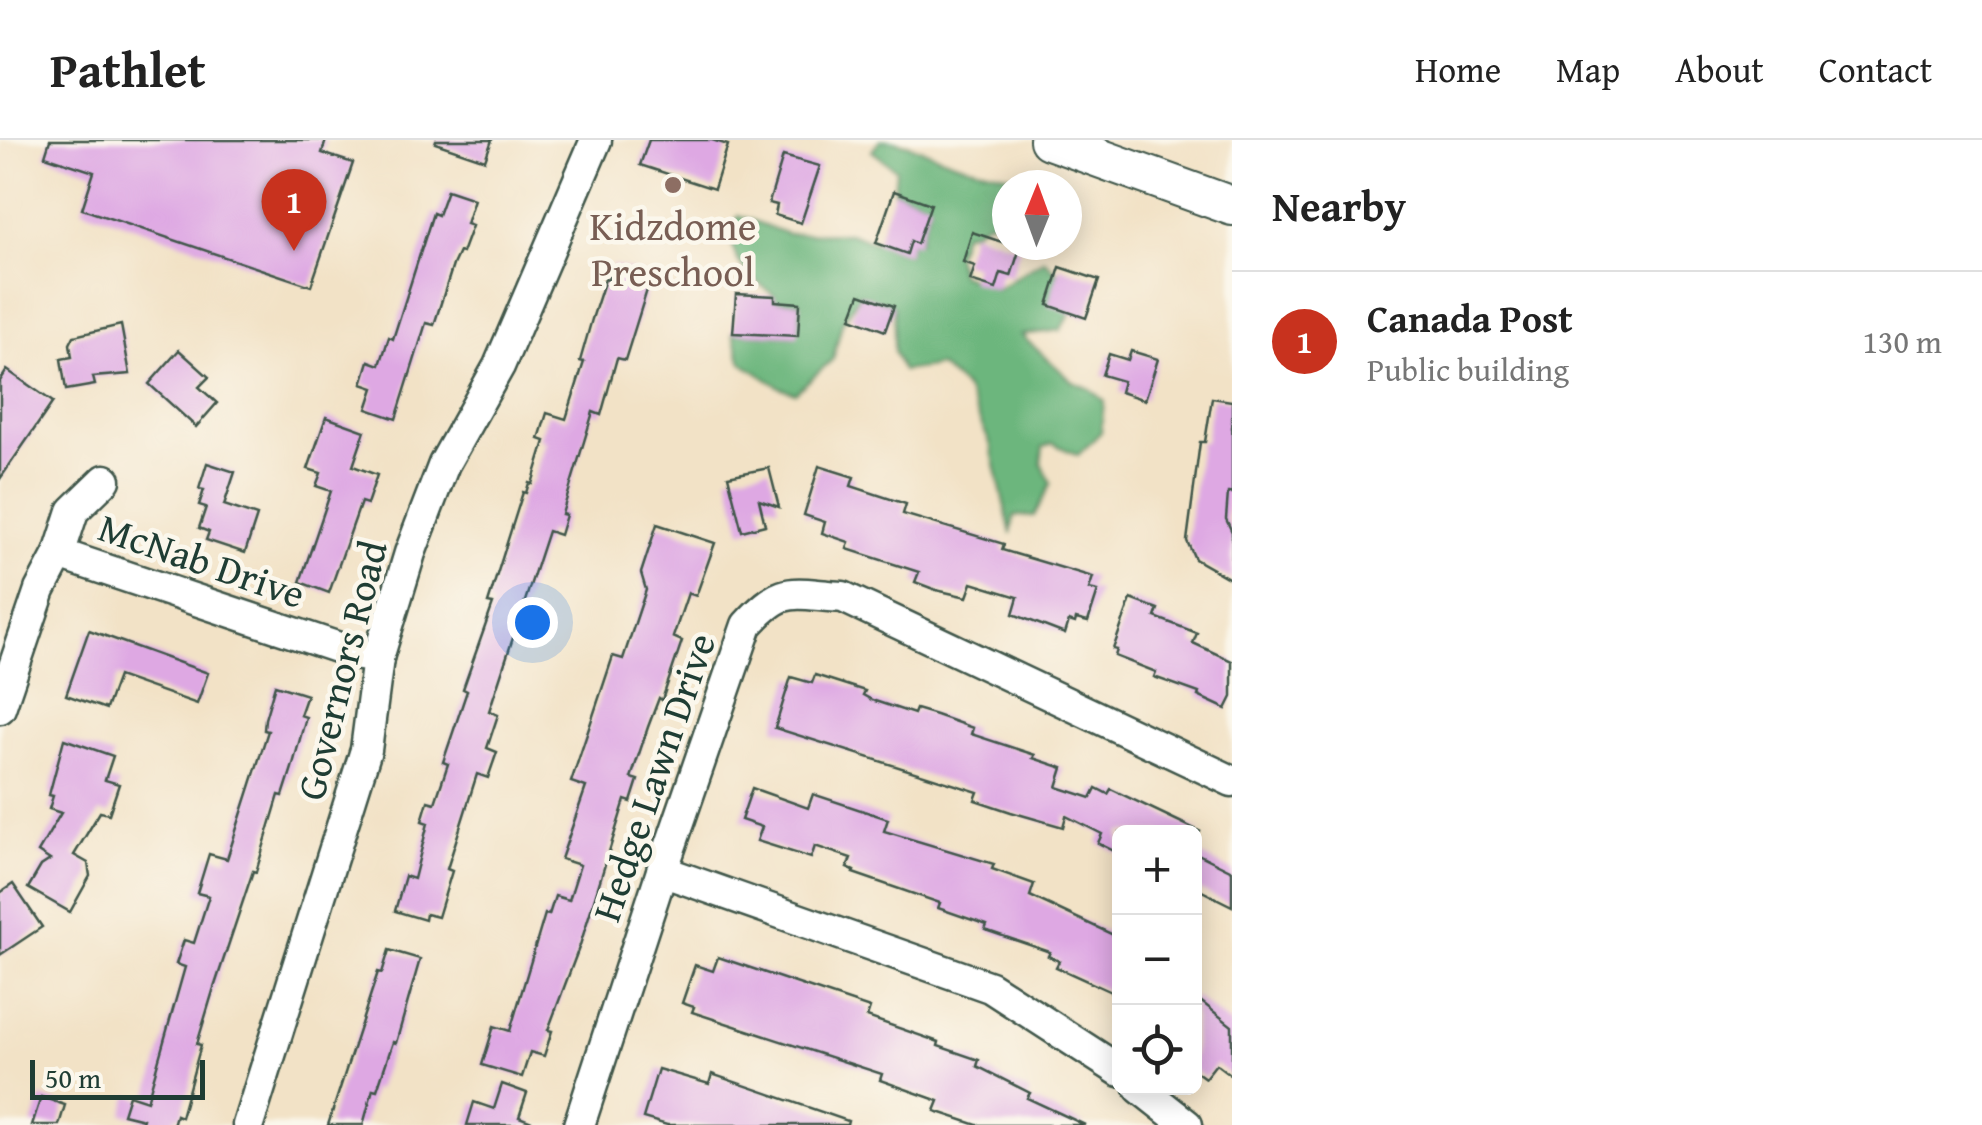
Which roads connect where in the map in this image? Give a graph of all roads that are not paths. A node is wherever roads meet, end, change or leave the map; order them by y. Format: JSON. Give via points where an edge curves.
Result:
{"nodes":[{"id":1,"x":596,"y":140,"type":"edge"},
{"id":2,"x":1049,"y":140,"type":"edge"},
{"id":3,"x":1232,"y":206,"type":"edge"},
{"id":4,"x":105,"y":480,"type":"dead end"},
{"id":5,"x":59,"y":554,"type":"junction"},
{"id":6,"x":378,"y":658,"type":"junction"},
{"id":7,"x":0,"y":708,"type":"edge"},
{"id":8,"x":1232,"y":781,"type":"edge"},
{"id":9,"x":662,"y":871,"type":"junction"},
{"id":10,"x":1112,"y":1066,"type":"edge"},
{"id":11,"x":1149,"y":1095,"type":"edge"},
{"id":12,"x":248,"y":1125,"type":"edge"},
{"id":13,"x":579,"y":1125,"type":"edge"},
{"id":14,"x":1187,"y":1125,"type":"edge"}],
"edges":[{"from":1,"to":6,"type":"street","name":"Governors Road","via":[[499,366],[444,464]]},
{"from":2,"to":3,"type":"main road"},
{"from":4,"to":5,"type":"street","name":"McNab Drive","via":[[74,512]]},
{"from":5,"to":6,"type":"street","name":"McNab Drive"},
{"from":5,"to":7,"type":"street","name":"McNab Drive"},
{"from":6,"to":12,"type":"street","name":"Governors Road","via":[[366,750]]},
{"from":8,"to":9,"type":"street","name":"Hedge Lawn Drive","via":[[843,597],[781,594],[747,625]]},
{"from":9,"to":10,"type":"street","via":[[990,988]]},
{"from":9,"to":13,"type":"street","name":"Hedge Lawn Drive"},
{"from":11,"to":14,"type":"street"}]}
